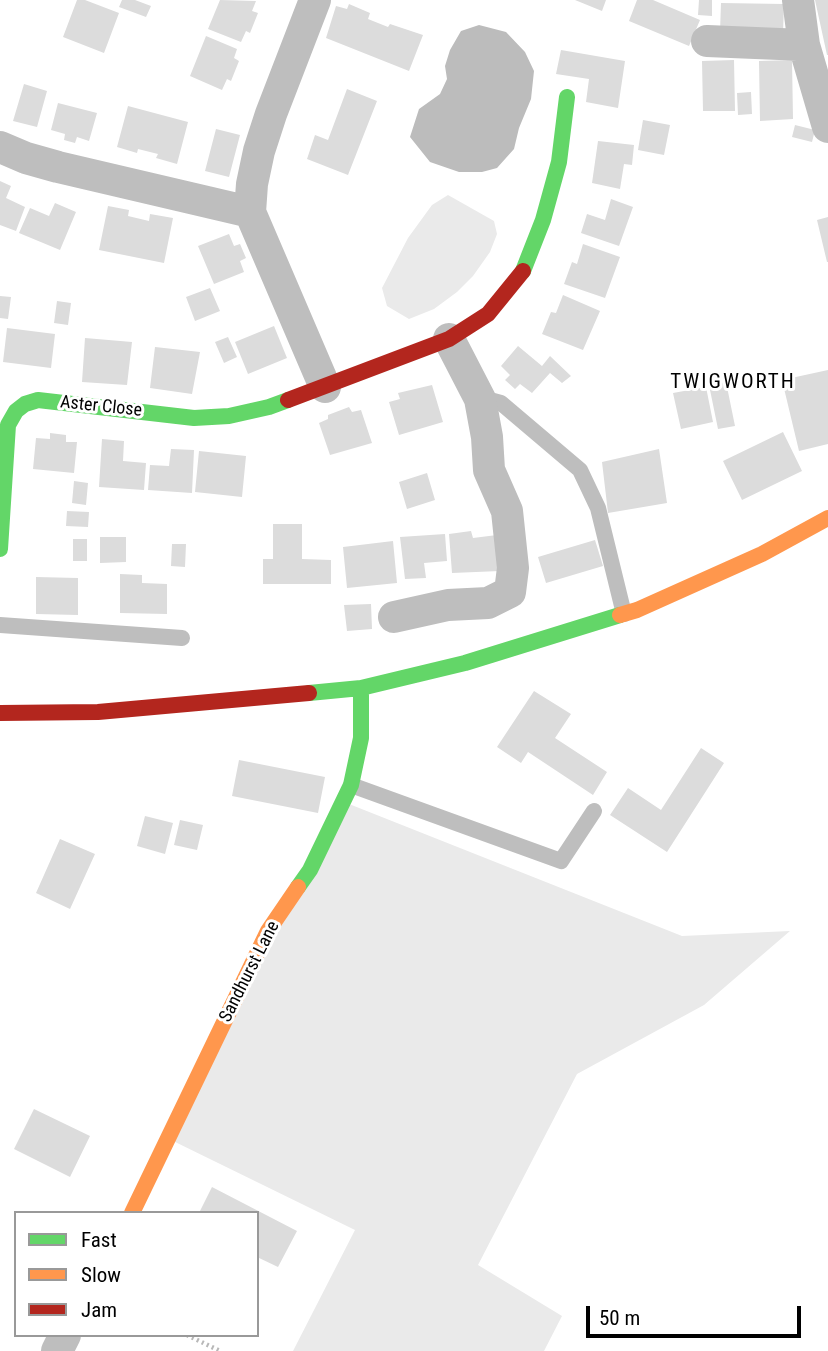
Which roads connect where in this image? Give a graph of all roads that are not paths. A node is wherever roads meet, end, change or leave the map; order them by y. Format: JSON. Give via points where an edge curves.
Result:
{"nodes":[{"id":1,"x":315,"y":0,"type":"edge"},
{"id":2,"x":798,"y":0,"type":"edge"},
{"id":3,"x":707,"y":41,"type":"dead end"},
{"id":4,"x":804,"y":45,"type":"junction"},
{"id":5,"x":560,"y":110,"type":"dead end"},
{"id":6,"x":828,"y":128,"type":"edge"},
{"id":7,"x":0,"y":148,"type":"edge"},
{"id":8,"x":250,"y":212,"type":"junction"},
{"id":9,"x":449,"y":339,"type":"junction"},
{"id":10,"x":325,"y":387,"type":"junction"},
{"id":11,"x":479,"y":397,"type":"junction"},
{"id":12,"x":828,"y":518,"type":"edge"},
{"id":13,"x":0,"y":549,"type":"edge"},
{"id":14,"x":624,"y":614,"type":"junction"},
{"id":15,"x":394,"y":617,"type":"dead end"},
{"id":16,"x":0,"y":625,"type":"edge"},
{"id":17,"x":183,"y":638,"type":"dead end"},
{"id":18,"x":361,"y":688,"type":"junction"},
{"id":19,"x":0,"y":713,"type":"edge"},
{"id":20,"x":351,"y":785,"type":"junction"},
{"id":21,"x":594,"y":811,"type":"dead end"},
{"id":22,"x":133,"y":1211,"type":"edge"}],
"edges":[{"from":1,"to":8,"type":"street","via":[[258,152]]},
{"from":2,"to":4,"type":"street"},
{"from":3,"to":4,"type":"street"},
{"from":4,"to":6,"type":"street"},
{"from":5,"to":9,"type":"street","name":"Aster Close","via":[[559,162],[522,272],[488,314]]},
{"from":7,"to":8,"type":"street","via":[[58,167]]},
{"from":8,"to":10,"type":"street"},
{"from":9,"to":10,"type":"street","name":"Aster Close"},
{"from":9,"to":11,"type":"street"},
{"from":10,"to":13,"type":"street","name":"Aster Close","via":[[269,407],[194,418],[38,400],[25,404],[8,425]]},
{"from":11,"to":14,"type":"lane","via":[[501,403],[580,470],[598,508]]},
{"from":11,"to":15,"type":"street","via":[[489,470],[507,511],[513,568],[510,592],[488,603]]},
{"from":12,"to":14,"type":"street","via":[[762,554]]},
{"from":14,"to":18,"type":"street","via":[[465,663]]},
{"from":16,"to":17,"type":"lane"},
{"from":18,"to":19,"type":"street","via":[[98,712]]},
{"from":18,"to":20,"type":"street","name":"Sandhurst Lane","via":[[361,737]]},
{"from":20,"to":21,"type":"lane","via":[[561,861]]},
{"from":20,"to":22,"type":"street","name":"Sandhurst Lane","via":[[310,870],[268,931]]}]}
